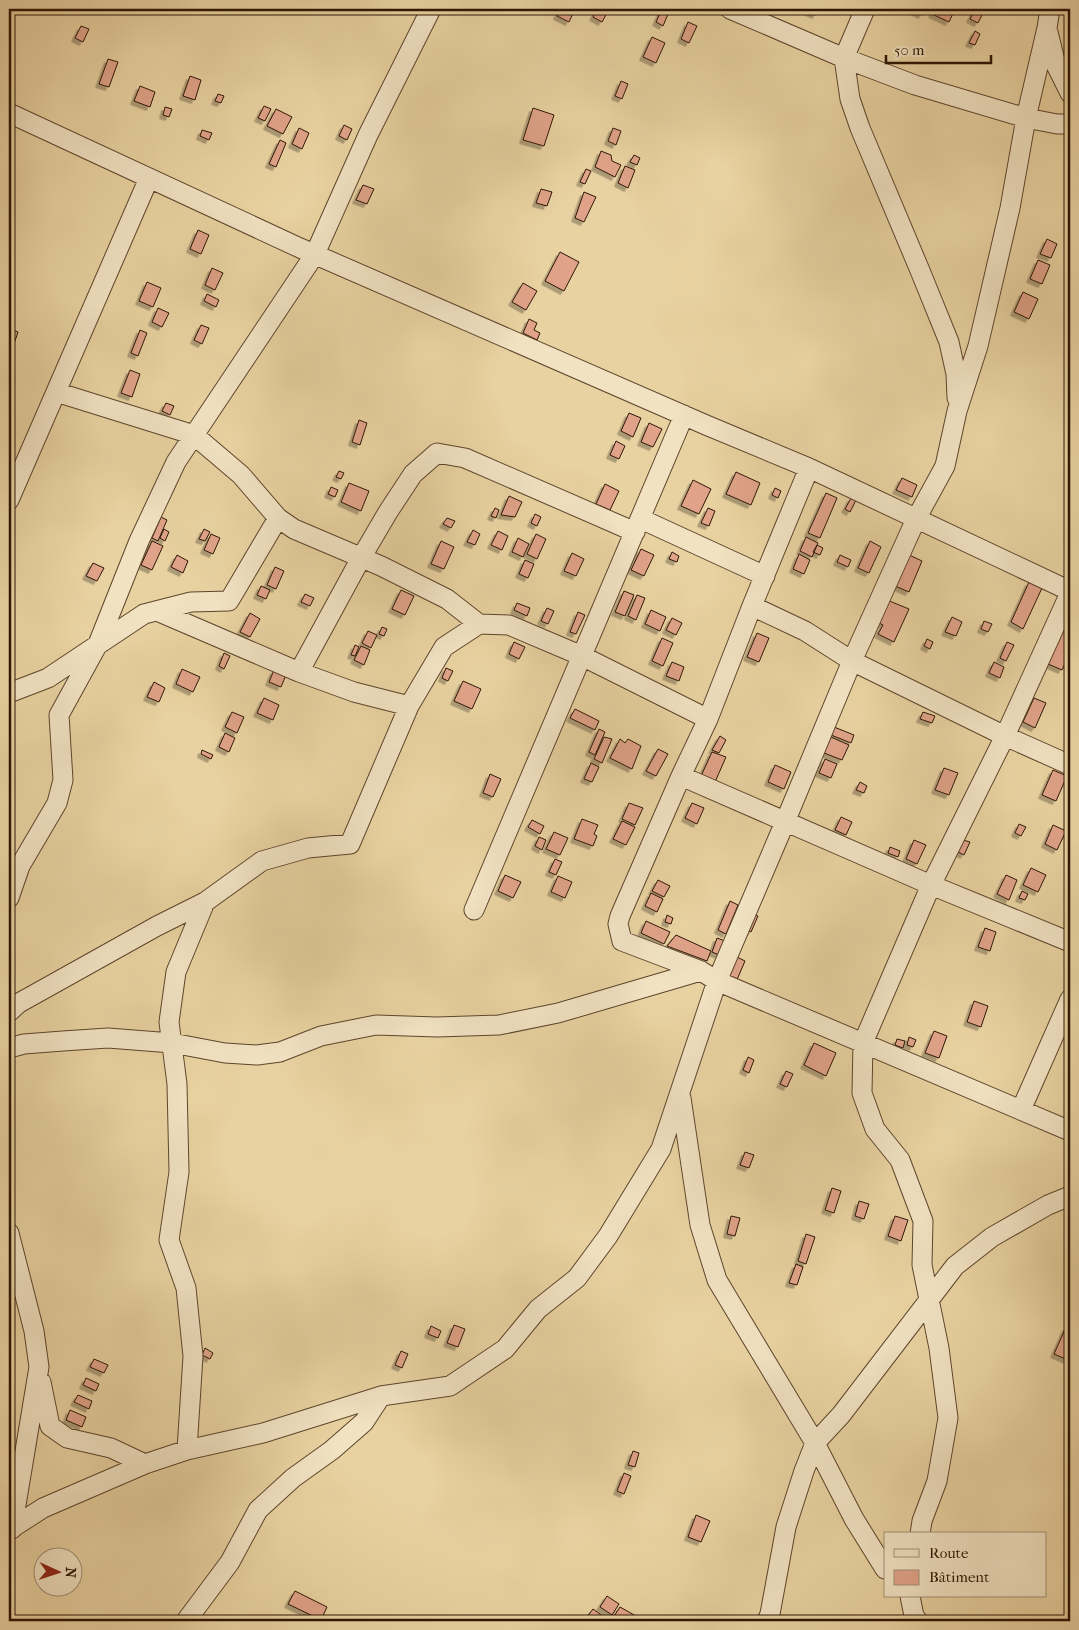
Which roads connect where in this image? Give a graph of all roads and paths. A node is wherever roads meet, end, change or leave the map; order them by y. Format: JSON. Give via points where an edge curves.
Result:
{"nodes":[{"id":1,"x":431,"y":9,"type":"edge"},
{"id":2,"x":730,"y":9,"type":"edge"},
{"id":3,"x":865,"y":9,"type":"edge"},
{"id":4,"x":1050,"y":9,"type":"edge"},
{"id":5,"x":1047,"y":28,"type":"junction"},
{"id":6,"x":844,"y":58,"type":"junction"},
{"id":7,"x":1070,"y":93,"type":"edge"},
{"id":8,"x":9,"y":113,"type":"edge"},
{"id":9,"x":1026,"y":118,"type":"junction"},
{"id":10,"x":1070,"y":124,"type":"edge"},
{"id":11,"x":149,"y":178,"type":"junction"},
{"id":12,"x":315,"y":254,"type":"junction"},
{"id":13,"x":56,"y":392,"type":"junction"},
{"id":14,"x":957,"y":411,"type":"junction"},
{"id":15,"x":684,"y":415,"type":"junction"},
{"id":16,"x":194,"y":435,"type":"junction"},
{"id":17,"x":809,"y":468,"type":"junction"},
{"id":18,"x":9,"y":500,"type":"edge"},
{"id":19,"x":278,"y":518,"type":"junction"},
{"id":20,"x":916,"y":519,"type":"junction"},
{"id":21,"x":638,"y":525,"type":"junction"},
{"id":22,"x":361,"y":558,"type":"junction"},
{"id":23,"x":765,"y":576,"type":"junction"},
{"id":24,"x":1070,"y":592,"type":"edge"},
{"id":25,"x":752,"y":606,"type":"junction"},
{"id":26,"x":157,"y":611,"type":"junction"},
{"id":27,"x":479,"y":624,"type":"junction"},
{"id":28,"x":98,"y":644,"type":"junction"},
{"id":29,"x":582,"y":656,"type":"junction"},
{"id":30,"x":852,"y":661,"type":"junction"},
{"id":31,"x":299,"y":672,"type":"junction"},
{"id":32,"x":9,"y":693,"type":"edge"},
{"id":33,"x":409,"y":706,"type":"junction"},
{"id":34,"x":708,"y":719,"type":"junction"},
{"id":35,"x":1005,"y":736,"type":"junction"},
{"id":36,"x":1070,"y":765,"type":"edge"},
{"id":37,"x":681,"y":776,"type":"junction"},
{"id":38,"x":785,"y":822,"type":"junction"},
{"id":39,"x":931,"y":885,"type":"junction"},
{"id":40,"x":9,"y":898,"type":"edge"},
{"id":41,"x":205,"y":902,"type":"junction"},
{"id":42,"x":474,"y":910,"type":"dead end"},
{"id":43,"x":1070,"y":942,"type":"edge"},
{"id":44,"x":709,"y":976,"type":"junction"},
{"id":45,"x":1070,"y":999,"type":"edge"},
{"id":46,"x":9,"y":1012,"type":"edge"},
{"id":47,"x":172,"y":1043,"type":"junction"},
{"id":48,"x":863,"y":1043,"type":"junction"},
{"id":49,"x":9,"y":1048,"type":"edge"},
{"id":50,"x":680,"y":1094,"type":"junction"},
{"id":51,"x":1021,"y":1110,"type":"junction"},
{"id":52,"x":1070,"y":1131,"type":"edge"},
{"id":53,"x":1070,"y":1196,"type":"edge"},
{"id":54,"x":9,"y":1233,"type":"edge"},
{"id":55,"x":930,"y":1300,"type":"junction"},
{"id":56,"x":39,"y":1367,"type":"junction"},
{"id":57,"x":382,"y":1396,"type":"junction"},
{"id":58,"x":816,"y":1443,"type":"junction"},
{"id":59,"x":187,"y":1450,"type":"junction"},
{"id":60,"x":145,"y":1464,"type":"junction"},
{"id":61,"x":10,"y":1530,"type":"edge"},
{"id":62,"x":920,"y":1532,"type":"edge"},
{"id":63,"x":884,"y":1567,"type":"edge"},
{"id":64,"x":903,"y":1598,"type":"edge"},
{"id":65,"x":911,"y":1598,"type":"edge"},
{"id":66,"x":916,"y":1619,"type":"edge"},
{"id":67,"x":186,"y":1621,"type":"edge"},
{"id":68,"x":767,"y":1621,"type":"edge"}],
"edges":[{"from":1,"to":12,"type":"street","via":[[368,135]]},
{"from":2,"to":6,"type":"street"},
{"from":3,"to":6,"type":"street"},
{"from":4,"to":5,"type":"street"},
{"from":5,"to":7,"type":"street","via":[[1056,65]]},
{"from":5,"to":9,"type":"street"},
{"from":6,"to":9,"type":"street","via":[[915,85]]},
{"from":6,"to":14,"type":"street","via":[[850,99],[860,128],[948,342],[956,374]]},
{"from":8,"to":11,"type":"street"},
{"from":9,"to":10,"type":"street"},
{"from":9,"to":14,"type":"street","via":[[1010,208],[978,346]]},
{"from":11,"to":12,"type":"street"},
{"from":11,"to":13,"type":"street"},
{"from":12,"to":15,"type":"street"},
{"from":12,"to":16,"type":"street"},
{"from":13,"to":16,"type":"street"},
{"from":13,"to":18,"type":"street"},
{"from":14,"to":20,"type":"street","via":[[945,466]]},
{"from":15,"to":17,"type":"street"},
{"from":15,"to":21,"type":"street"},
{"from":16,"to":19,"type":"street","via":[[241,474]]},
{"from":16,"to":28,"type":"street","via":[[176,462],[139,541]]},
{"from":17,"to":20,"type":"street"},
{"from":17,"to":23,"type":"street"},
{"from":19,"to":22,"type":"street","via":[[294,529]]},
{"from":19,"to":26,"type":"street","via":[[229,601],[192,602]]},
{"from":20,"to":24,"type":"street"},
{"from":20,"to":30,"type":"street"},
{"from":21,"to":22,"type":"street","via":[[465,458],[436,453],[414,474]]},
{"from":21,"to":23,"type":"street"},
{"from":21,"to":29,"type":"street"},
{"from":22,"to":27,"type":"street","via":[[447,599]]},
{"from":22,"to":31,"type":"street"},
{"from":23,"to":25,"type":"street"},
{"from":24,"to":35,"type":"street"},
{"from":25,"to":30,"type":"street","via":[[805,631]]},
{"from":25,"to":34,"type":"street"},
{"from":26,"to":28,"type":"street","via":[[144,614]]},
{"from":26,"to":31,"type":"street"},
{"from":27,"to":29,"type":"street","via":[[509,626]]},
{"from":27,"to":33,"type":"street","via":[[444,648]]},
{"from":28,"to":32,"type":"street","via":[[48,678]]},
{"from":28,"to":40,"type":"street","via":[[59,715],[64,780],[57,803],[20,866]]},
{"from":29,"to":34,"type":"street"},
{"from":29,"to":42,"type":"street"},
{"from":30,"to":35,"type":"street"},
{"from":30,"to":38,"type":"street"},
{"from":31,"to":33,"type":"street","via":[[354,692]]},
{"from":33,"to":41,"type":"street","via":[[350,844],[308,848],[262,860]]},
{"from":34,"to":37,"type":"street"},
{"from":35,"to":36,"type":"street"},
{"from":35,"to":39,"type":"street"},
{"from":37,"to":38,"type":"street"},
{"from":37,"to":44,"type":"street","via":[[618,924],[622,941]]},
{"from":38,"to":39,"type":"street"},
{"from":38,"to":44,"type":"street"},
{"from":39,"to":43,"type":"street"},
{"from":39,"to":48,"type":"street"},
{"from":41,"to":46,"type":"street","via":[[19,1003]]},
{"from":41,"to":47,"type":"street","via":[[176,972],[169,1022]]},
{"from":44,"to":47,"type":"street","via":[[499,1025],[376,1025],[321,1036],[280,1052],[257,1055]]},
{"from":44,"to":48,"type":"street"},
{"from":44,"to":50,"type":"street"},
{"from":45,"to":51,"type":"street"},
{"from":47,"to":49,"type":"street","via":[[108,1038],[63,1040]]},
{"from":47,"to":59,"type":"street","via":[[177,1084],[179,1172],[169,1240],[186,1288],[193,1356]]},
{"from":48,"to":51,"type":"street"},
{"from":48,"to":55,"type":"street","via":[[862,1093],[874,1129],[900,1160],[923,1221],[922,1265]]},
{"from":50,"to":57,"type":"street","via":[[662,1149],[608,1236],[576,1278],[538,1309],[504,1349],[450,1386]]},
{"from":50,"to":58,"type":"street","via":[[700,1226],[717,1280]]},
{"from":51,"to":52,"type":"street"},
{"from":53,"to":55,"type":"street","via":[[992,1237],[955,1266]]},
{"from":54,"to":56,"type":"street","via":[[34,1331]]},
{"from":55,"to":58,"type":"street"},
{"from":55,"to":62,"type":"street","via":[[948,1418],[937,1481]]},
{"from":56,"to":60,"type":"street","via":[[50,1426],[67,1438],[111,1448]]},
{"from":56,"to":61,"type":"street"},
{"from":57,"to":59,"type":"street","via":[[263,1433]]},
{"from":57,"to":67,"type":"street","via":[[364,1422],[258,1510],[230,1562]]},
{"from":58,"to":63,"type":"street","via":[[854,1519]]},
{"from":58,"to":68,"type":"street","via":[[786,1528]]},
{"from":59,"to":60,"type":"street"},
{"from":60,"to":61,"type":"street","via":[[43,1508]]},
{"from":64,"to":66,"type":"street"},
{"from":65,"to":66,"type":"street"}]}
